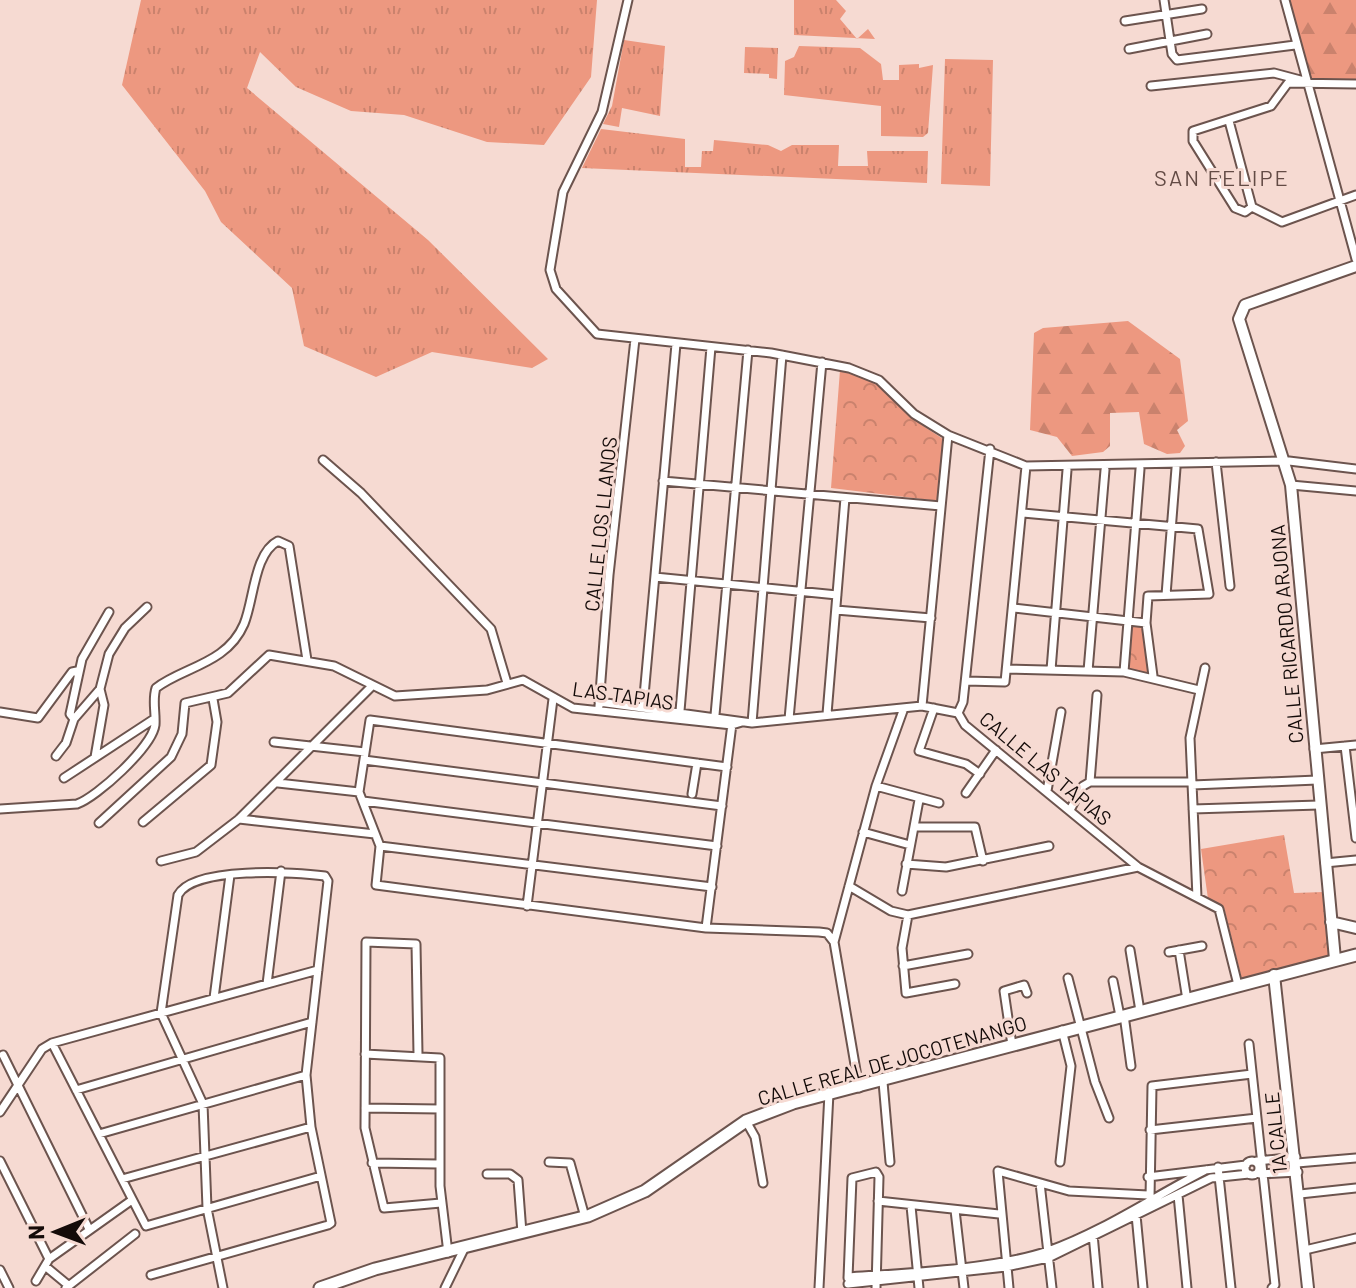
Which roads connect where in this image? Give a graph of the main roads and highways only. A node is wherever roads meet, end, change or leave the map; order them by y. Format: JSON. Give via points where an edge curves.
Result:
{"nodes":[{"id":1,"x":1356,"y":956,"type":"edge"},
{"id":2,"x":320,"y":1288,"type":"edge"}],
"edges":[{"from":1,"to":2,"type":"main road","name":"CALLE REAL DE JOCOTENANGO","via":[[829,1093],[746,1121],[645,1191],[585,1217],[375,1269]]}]}
